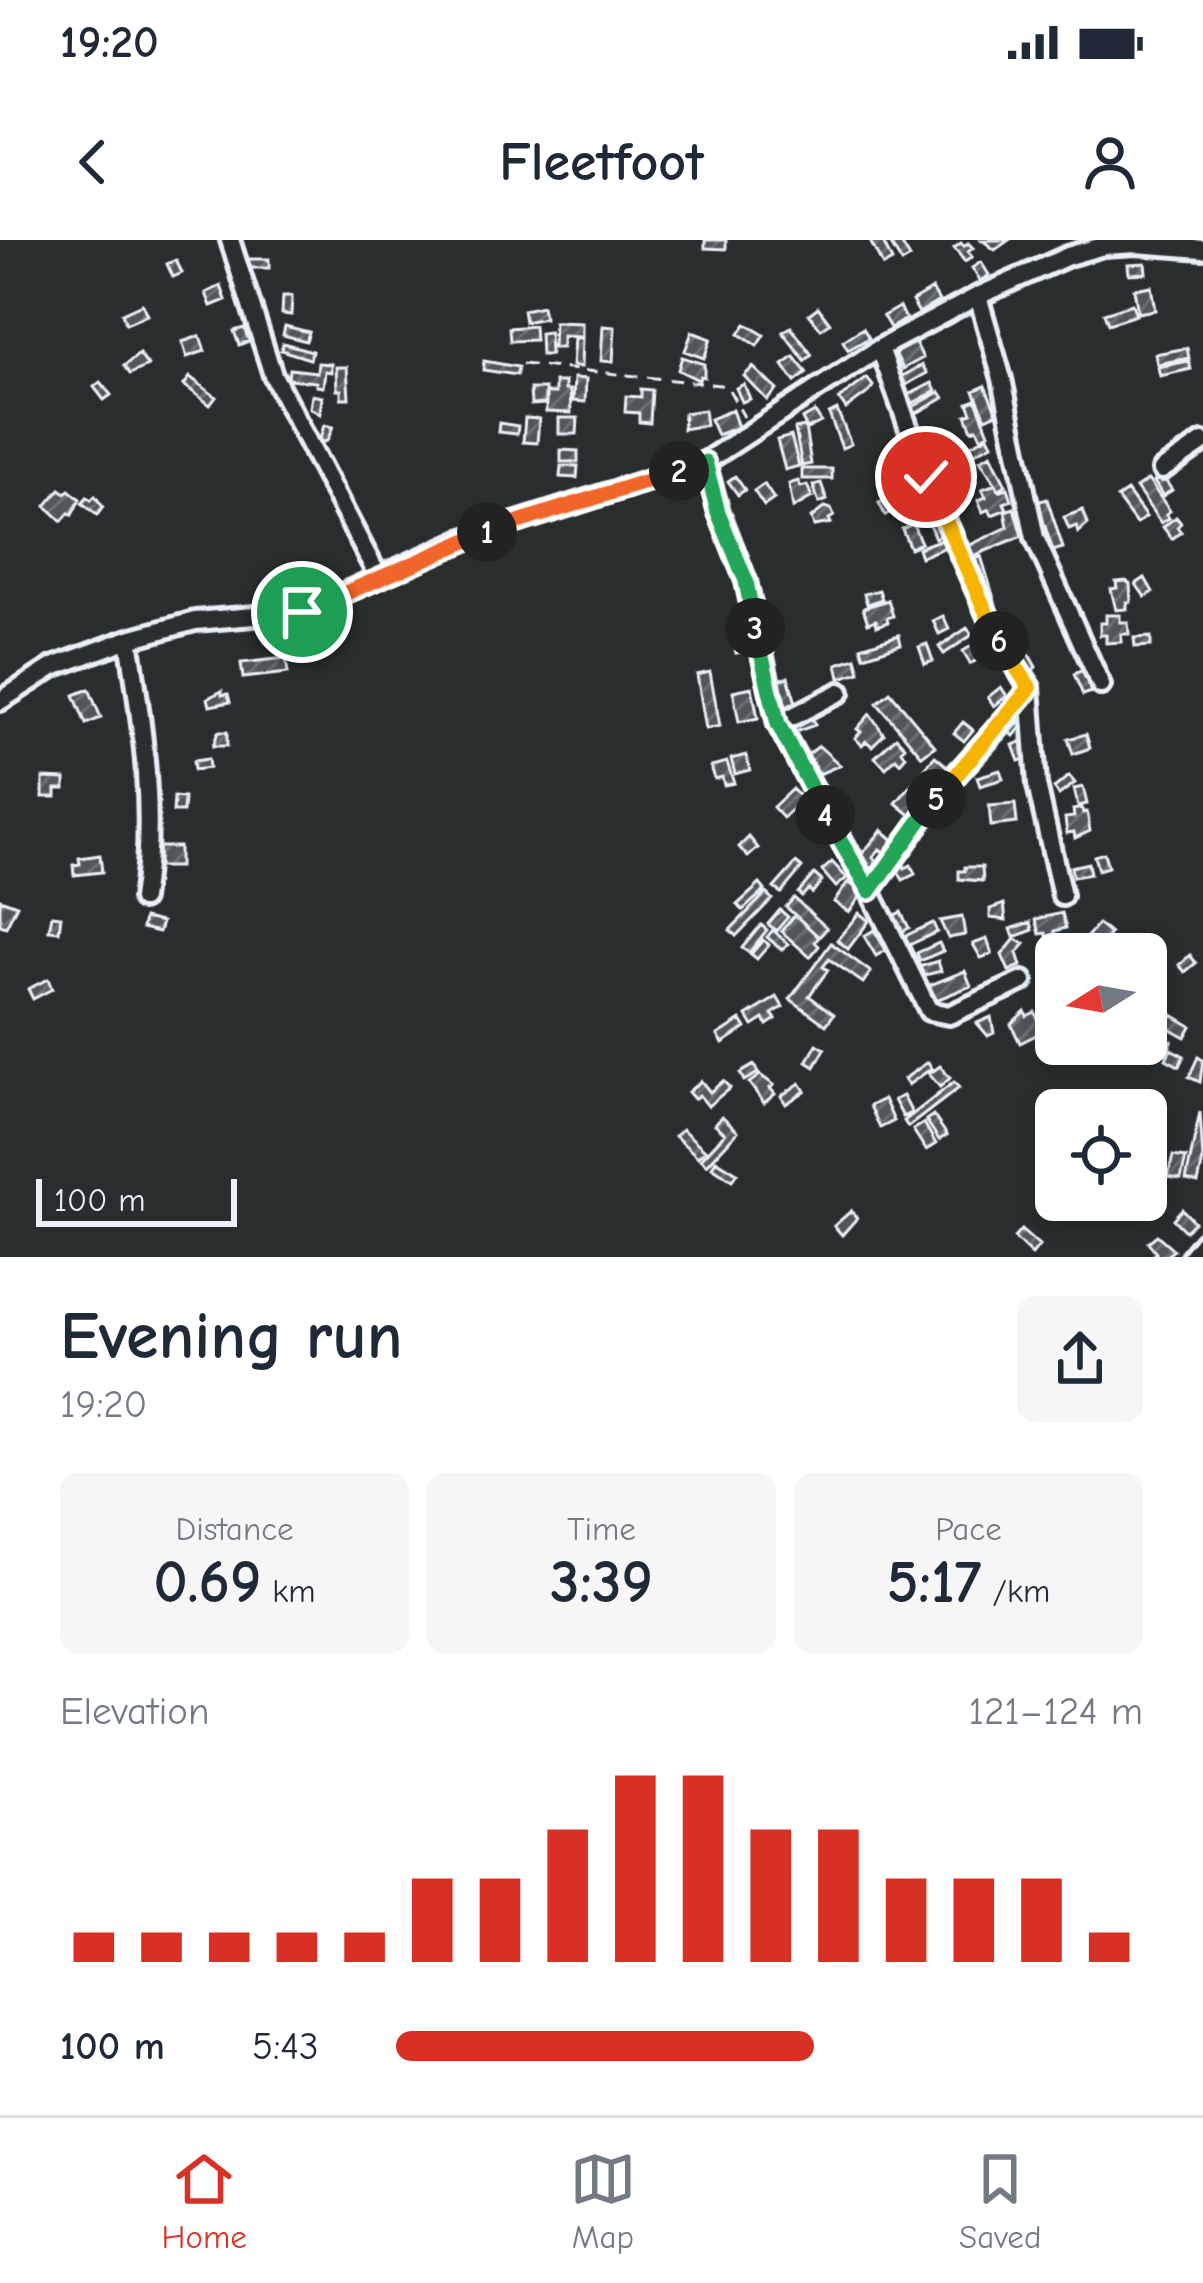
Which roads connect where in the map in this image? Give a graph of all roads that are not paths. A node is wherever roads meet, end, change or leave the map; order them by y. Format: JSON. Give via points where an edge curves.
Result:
{"nodes":[{"id":1,"x":230,"y":240,"type":"edge"},
{"id":2,"x":1196,"y":246,"type":"edge"},
{"id":3,"x":978,"y":296,"type":"junction"},
{"id":4,"x":880,"y":348,"type":"junction"},
{"id":5,"x":1203,"y":442,"type":"edge"},
{"id":6,"x":705,"y":462,"type":"junction"},
{"id":7,"x":1162,"y":470,"type":"dead end"},
{"id":8,"x":379,"y":578,"type":"junction"},
{"id":9,"x":129,"y":639,"type":"junction"},
{"id":10,"x":1101,"y":685,"type":"dead end"},
{"id":11,"x":1030,"y":688,"type":"junction"},
{"id":12,"x":840,"y":692,"type":"dead end"},
{"id":13,"x":0,"y":701,"type":"edge"},
{"id":14,"x":778,"y":724,"type":"junction"},
{"id":15,"x":870,"y":891,"type":"junction"},
{"id":16,"x":1062,"y":896,"type":"dead end"},
{"id":17,"x":142,"y":898,"type":"dead end"},
{"id":18,"x":1023,"y":981,"type":"dead end"},
{"id":19,"x":1203,"y":1241,"type":"edge"},
{"id":20,"x":1191,"y":1257,"type":"edge"}],
"edges":[{"from":1,"to":8,"type":"street","via":[[273,376]]},
{"from":2,"to":3,"type":"street","via":[[1103,246]]},
{"from":3,"to":4,"type":"street"},
{"from":3,"to":10,"type":"street","via":[[1035,538]]},
{"from":4,"to":6,"type":"street"},
{"from":4,"to":11,"type":"street","via":[[926,477],[999,641]]},
{"from":5,"to":7,"type":"street"},
{"from":6,"to":8,"type":"street","via":[[460,540]]},
{"from":6,"to":14,"type":"street","via":[[746,581]]},
{"from":8,"to":9,"type":"street","via":[[302,612],[195,621]]},
{"from":9,"to":13,"type":"street","via":[[53,667]]},
{"from":9,"to":17,"type":"street","via":[[147,796]]},
{"from":11,"to":15,"type":"street"},
{"from":11,"to":16,"type":"street","via":[[1037,785]]},
{"from":12,"to":14,"type":"street"},
{"from":14,"to":15,"type":"street"},
{"from":15,"to":18,"type":"street","via":[[929,1012],[950,1015]]},
{"from":19,"to":20,"type":"street"}]}
